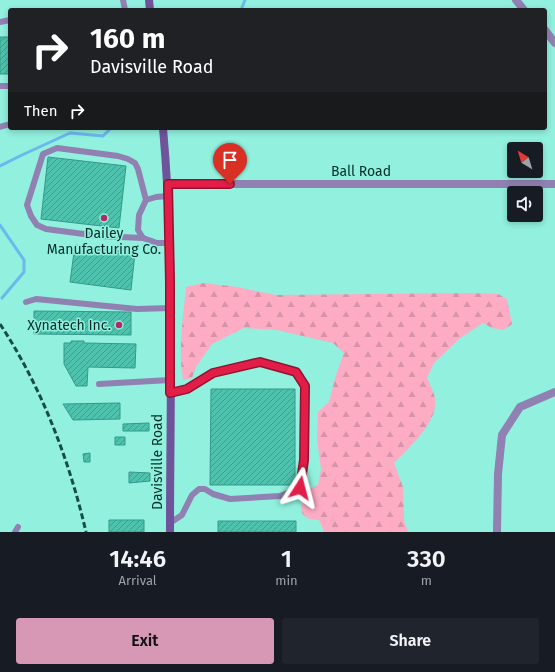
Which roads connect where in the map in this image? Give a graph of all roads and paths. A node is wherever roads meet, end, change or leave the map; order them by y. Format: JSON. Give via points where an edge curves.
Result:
{"nodes":[{"id":1,"x":516,"y":0,"type":"edge"},
{"id":2,"x":522,"y":8,"type":"edge"},
{"id":3,"x":547,"y":33,"type":"edge"},
{"id":4,"x":555,"y":43,"type":"edge"},
{"id":5,"x":162,"y":130,"type":"edge"},
{"id":6,"x":168,"y":184,"type":"junction"},
{"id":7,"x":555,"y":184,"type":"edge"},
{"id":8,"x":168,"y":196,"type":"junction"},
{"id":9,"x":146,"y":200,"type":"junction"},
{"id":10,"x":144,"y":238,"type":"junction"},
{"id":11,"x":170,"y":243,"type":"junction"},
{"id":12,"x":26,"y":302,"type":"dead end"},
{"id":13,"x":171,"y":308,"type":"junction"},
{"id":14,"x":170,"y":380,"type":"junction"},
{"id":15,"x":99,"y":384,"type":"dead end"},
{"id":16,"x":555,"y":392,"type":"edge"},
{"id":17,"x":170,"y":393,"type":"junction"},
{"id":18,"x":170,"y":528,"type":"edge"},
{"id":19,"x":497,"y":532,"type":"edge"}],
"edges":[{"from":1,"to":2,"type":"street"},
{"from":3,"to":4,"type":"street"},
{"from":5,"to":6,"type":"street","name":"Davisville Road"},
{"from":6,"to":7,"type":"street","name":"Ball Road"},
{"from":6,"to":8,"type":"street","name":"Davisville Road"},
{"from":8,"to":9,"type":"lane"},
{"from":8,"to":11,"type":"street","name":"Davisville Road"},
{"from":9,"to":10,"type":"lane","via":[[139,215],[138,230]]},
{"from":9,"to":10,"type":"lane","via":[[138,169],[128,158],[57,148],[43,154],[27,205],[37,224],[46,229],[99,236]]},
{"from":10,"to":11,"type":"lane","via":[[157,243]]},
{"from":11,"to":13,"type":"street","name":"Davisville Road"},
{"from":12,"to":13,"type":"lane","via":[[36,299],[137,309]]},
{"from":13,"to":14,"type":"street","name":"Davisville Road"},
{"from":14,"to":15,"type":"lane"},
{"from":14,"to":17,"type":"street","name":"Davisville Road"},
{"from":16,"to":19,"type":"street","via":[[520,407],[502,435]]},
{"from":17,"to":18,"type":"street","name":"Davisville Road"},
{"from":17,"to":18,"type":"lane","via":[[187,389],[213,373],[260,362],[296,372],[305,386],[304,460],[300,488],[280,496],[230,499],[213,494],[205,488],[199,489],[192,495],[182,515]]}]}
